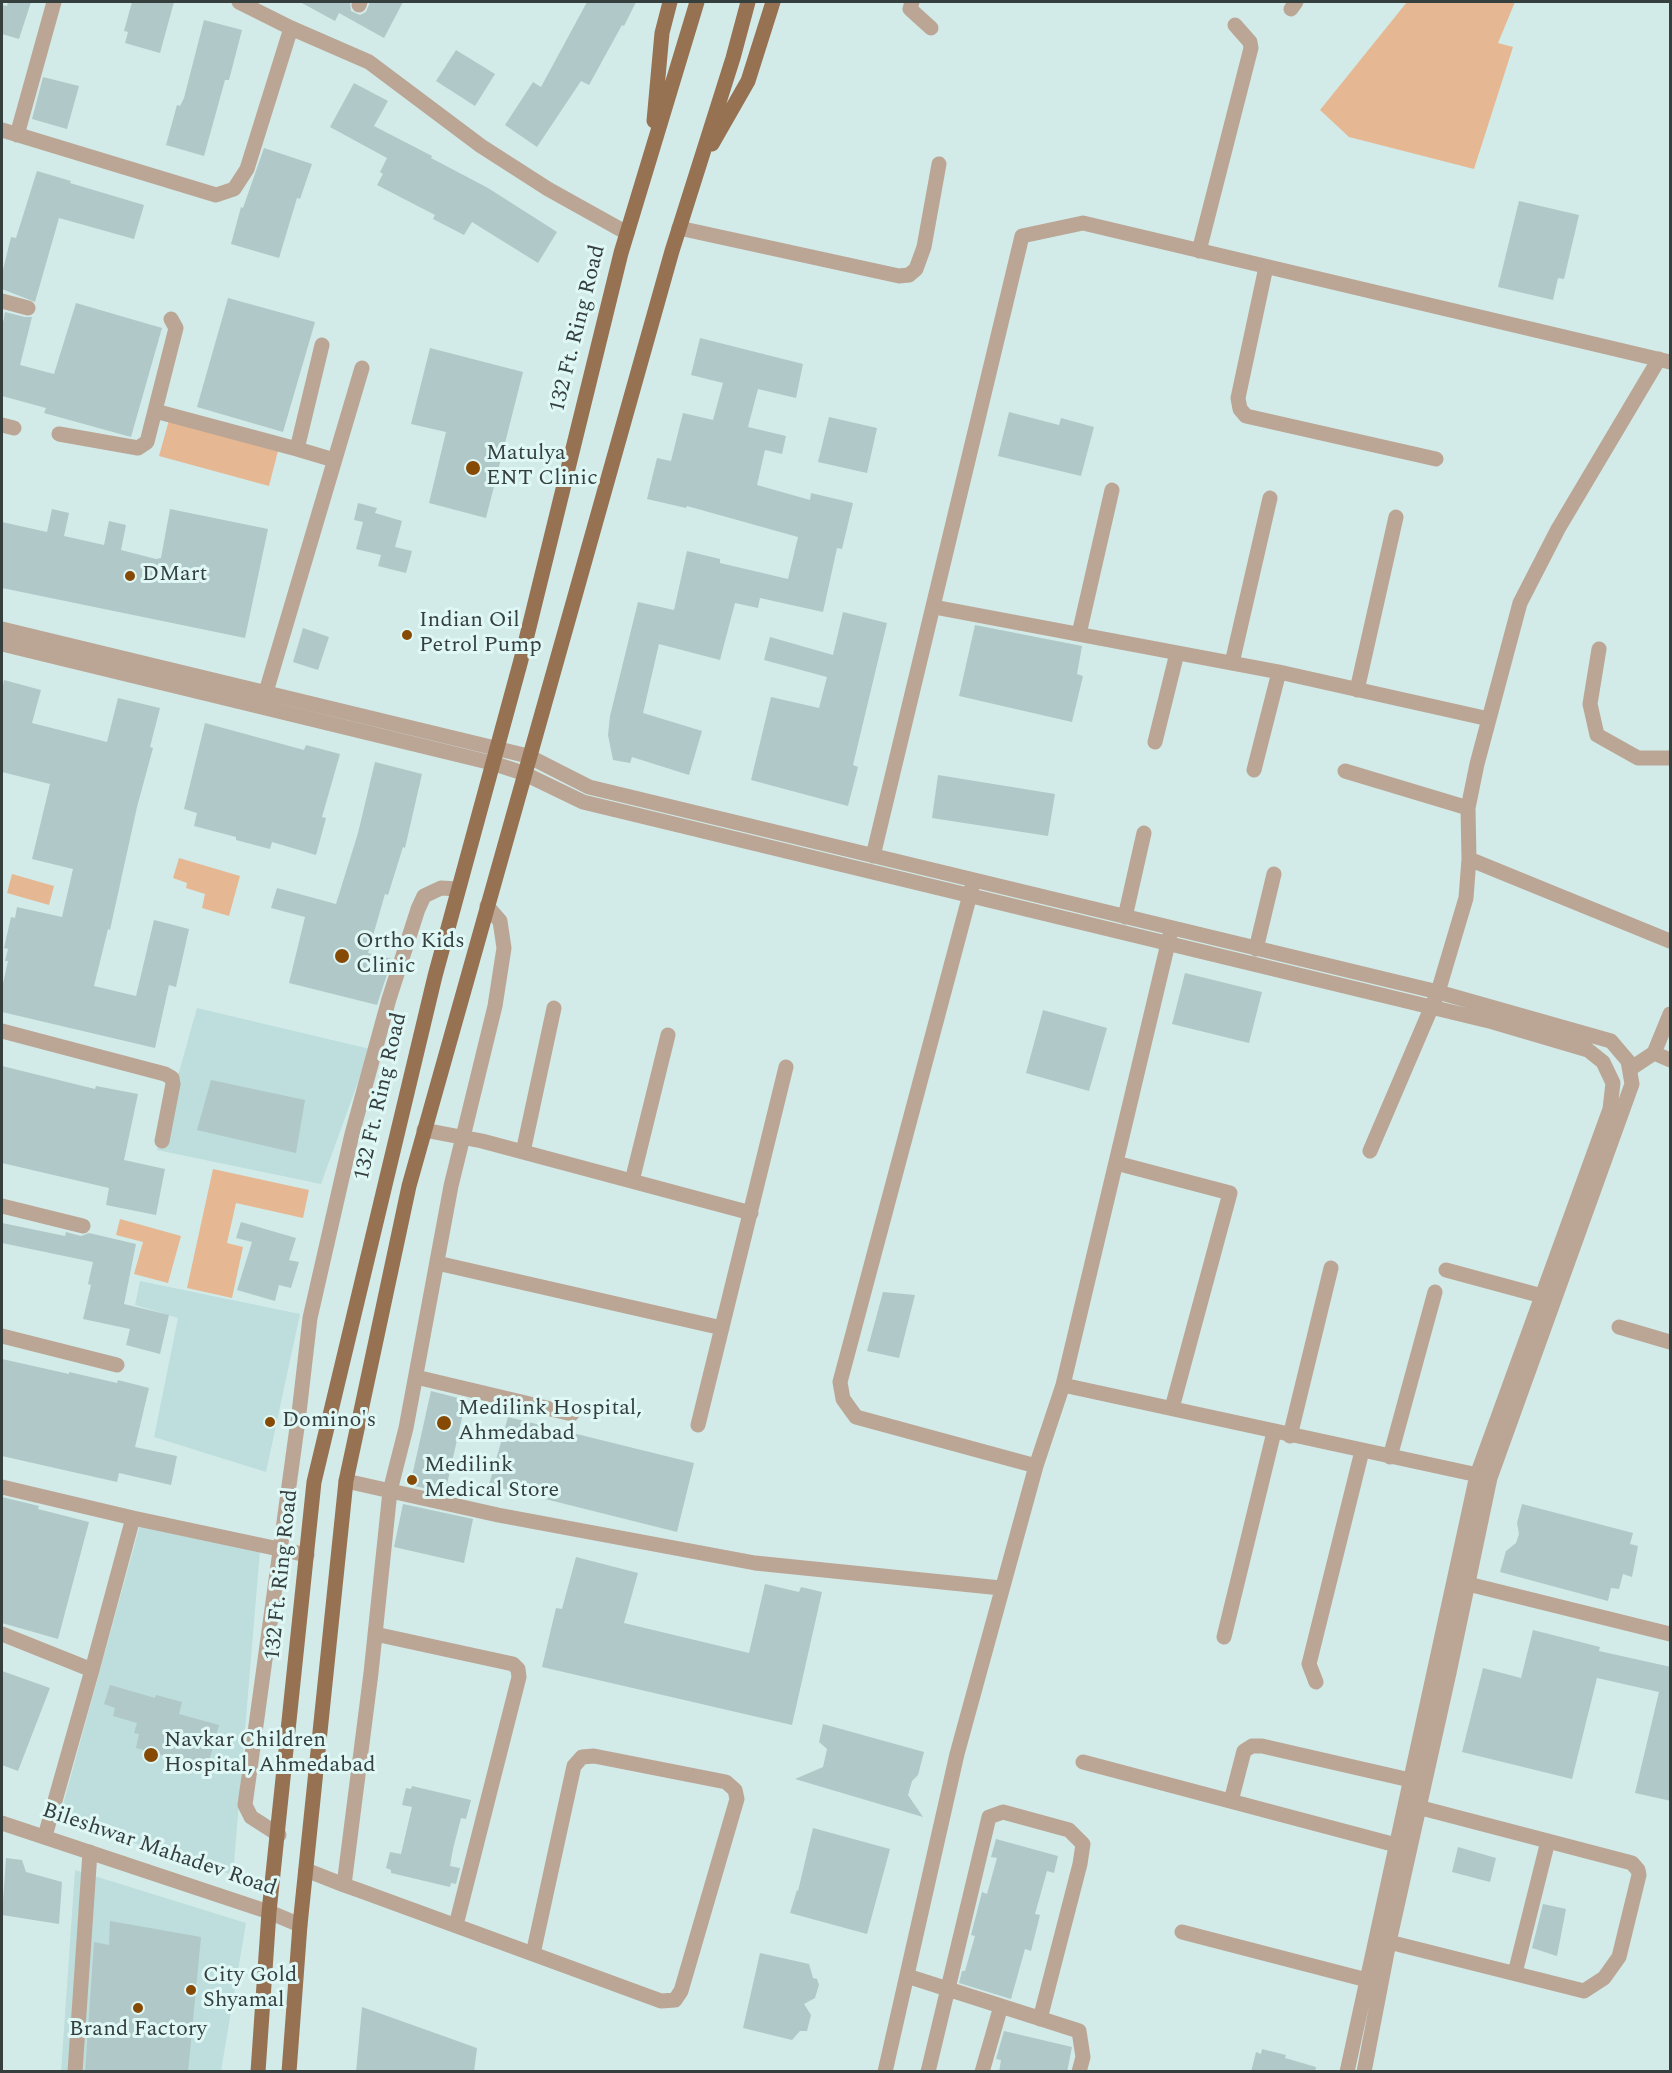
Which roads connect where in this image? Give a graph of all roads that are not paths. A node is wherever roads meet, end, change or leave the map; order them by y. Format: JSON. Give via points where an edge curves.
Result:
{"nodes":[{"id":1,"x":54,"y":2,"type":"edge"},
{"id":2,"x":239,"y":2,"type":"edge"},
{"id":3,"x":670,"y":2,"type":"edge"},
{"id":4,"x":697,"y":2,"type":"edge"},
{"id":5,"x":748,"y":2,"type":"edge"},
{"id":6,"x":772,"y":2,"type":"edge"},
{"id":7,"x":912,"y":2,"type":"edge"},
{"id":8,"x":1235,"y":25,"type":"dead end"},
{"id":9,"x":291,"y":28,"type":"junction"},
{"id":10,"x":931,"y":28,"type":"dead end"},
{"id":11,"x":2,"y":130,"type":"edge"},
{"id":12,"x":17,"y":135,"type":"junction"},
{"id":13,"x":651,"y":151,"type":"junction"},
{"id":14,"x":939,"y":164,"type":"dead end"},
{"id":15,"x":696,"y":172,"type":"junction"},
{"id":16,"x":679,"y":228,"type":"junction"},
{"id":17,"x":627,"y":233,"type":"junction"},
{"id":18,"x":1199,"y":251,"type":"junction"},
{"id":19,"x":1266,"y":267,"type":"junction"},
{"id":20,"x":2,"y":302,"type":"edge"},
{"id":21,"x":28,"y":308,"type":"dead end"},
{"id":22,"x":171,"y":319,"type":"dead end"},
{"id":23,"x":322,"y":345,"type":"dead end"},
{"id":24,"x":1665,"y":360,"type":"edge"},
{"id":25,"x":362,"y":368,"type":"dead end"},
{"id":26,"x":155,"y":411,"type":"junction"},
{"id":27,"x":59,"y":434,"type":"dead end"},
{"id":28,"x":297,"y":449,"type":"junction"},
{"id":29,"x":1436,"y":459,"type":"dead end"},
{"id":30,"x":334,"y":460,"type":"junction"},
{"id":31,"x":1112,"y":490,"type":"dead end"},
{"id":32,"x":1270,"y":498,"type":"dead end"},
{"id":33,"x":1396,"y":517,"type":"dead end"},
{"id":34,"x":934,"y":607,"type":"junction"},
{"id":35,"x":2,"y":629,"type":"edge"},
{"id":36,"x":1079,"y":634,"type":"junction"},
{"id":37,"x":2,"y":644,"type":"edge"},
{"id":38,"x":1599,"y":649,"type":"dead end"},
{"id":39,"x":1177,"y":653,"type":"junction"},
{"id":40,"x":1232,"y":663,"type":"junction"},
{"id":41,"x":1279,"y":672,"type":"junction"},
{"id":42,"x":1357,"y":690,"type":"junction"},
{"id":43,"x":263,"y":700,"type":"junction"},
{"id":44,"x":1489,"y":719,"type":"junction"},
{"id":45,"x":1155,"y":742,"type":"dead end"},
{"id":46,"x":496,"y":748,"type":"junction"},
{"id":47,"x":528,"y":756,"type":"junction"},
{"id":48,"x":1671,"y":758,"type":"edge"},
{"id":49,"x":492,"y":763,"type":"junction"},
{"id":50,"x":1254,"y":770,"type":"dead end"},
{"id":51,"x":1345,"y":771,"type":"dead end"},
{"id":52,"x":524,"y":773,"type":"junction"},
{"id":53,"x":1468,"y":808,"type":"junction"},
{"id":54,"x":1144,"y":832,"type":"dead end"},
{"id":55,"x":873,"y":856,"type":"junction"},
{"id":56,"x":1469,"y":859,"type":"junction"},
{"id":57,"x":1274,"y":874,"type":"dead end"},
{"id":58,"x":972,"y":888,"type":"junction"},
{"id":59,"x":458,"y":889,"type":"junction"},
{"id":60,"x":487,"y":906,"type":"junction"},
{"id":61,"x":1125,"y":917,"type":"junction"},
{"id":62,"x":1170,"y":936,"type":"junction"},
{"id":63,"x":1671,"y":941,"type":"edge"},
{"id":64,"x":1256,"y":949,"type":"junction"},
{"id":65,"x":1438,"y":992,"type":"junction"},
{"id":66,"x":1430,"y":1007,"type":"junction"},
{"id":67,"x":554,"y":1008,"type":"dead end"},
{"id":68,"x":1671,"y":1014,"type":"edge"},
{"id":69,"x":2,"y":1031,"type":"edge"},
{"id":70,"x":668,"y":1035,"type":"dead end"},
{"id":71,"x":1654,"y":1053,"type":"junction"},
{"id":72,"x":1671,"y":1060,"type":"edge"},
{"id":73,"x":786,"y":1067,"type":"dead end"},
{"id":74,"x":1630,"y":1069,"type":"junction"},
{"id":75,"x":424,"y":1130,"type":"junction"},
{"id":76,"x":463,"y":1137,"type":"junction"},
{"id":77,"x":162,"y":1141,"type":"dead end"},
{"id":78,"x":1370,"y":1151,"type":"dead end"},
{"id":79,"x":523,"y":1152,"type":"junction"},
{"id":80,"x":1116,"y":1163,"type":"junction"},
{"id":81,"x":632,"y":1181,"type":"junction"},
{"id":82,"x":2,"y":1206,"type":"edge"},
{"id":83,"x":750,"y":1213,"type":"junction"},
{"id":84,"x":83,"y":1226,"type":"dead end"},
{"id":85,"x":437,"y":1263,"type":"junction"},
{"id":86,"x":1331,"y":1268,"type":"dead end"},
{"id":87,"x":1446,"y":1270,"type":"dead end"},
{"id":88,"x":1435,"y":1292,"type":"dead end"},
{"id":89,"x":1542,"y":1296,"type":"junction"},
{"id":90,"x":1618,"y":1327,"type":"dead end"},
{"id":91,"x":722,"y":1328,"type":"junction"},
{"id":92,"x":2,"y":1336,"type":"edge"},
{"id":93,"x":1671,"y":1342,"type":"edge"},
{"id":94,"x":117,"y":1365,"type":"dead end"},
{"id":95,"x":416,"y":1377,"type":"junction"},
{"id":96,"x":1063,"y":1385,"type":"junction"},
{"id":97,"x":1172,"y":1408,"type":"junction"},
{"id":98,"x":572,"y":1414,"type":"dead end"},
{"id":99,"x":698,"y":1425,"type":"dead end"},
{"id":100,"x":1274,"y":1432,"type":"junction"},
{"id":101,"x":1290,"y":1436,"type":"junction"},
{"id":102,"x":1362,"y":1450,"type":"junction"},
{"id":103,"x":1390,"y":1456,"type":"junction"},
{"id":104,"x":1036,"y":1466,"type":"junction"},
{"id":105,"x":1483,"y":1476,"type":"junction"},
{"id":106,"x":346,"y":1481,"type":"junction"},
{"id":107,"x":2,"y":1487,"type":"edge"},
{"id":108,"x":390,"y":1491,"type":"junction"},
{"id":109,"x":133,"y":1518,"type":"junction"},
{"id":110,"x":280,"y":1548,"type":"junction"},
{"id":111,"x":307,"y":1555,"type":"junction"},
{"id":112,"x":1468,"y":1584,"type":"junction"},
{"id":113,"x":1001,"y":1588,"type":"junction"},
{"id":114,"x":2,"y":1634,"type":"edge"},
{"id":115,"x":375,"y":1634,"type":"junction"},
{"id":116,"x":1671,"y":1634,"type":"edge"},
{"id":117,"x":1224,"y":1637,"type":"dead end"},
{"id":118,"x":92,"y":1670,"type":"junction"},
{"id":119,"x":1316,"y":1682,"type":"dead end"},
{"id":120,"x":1083,"y":1762,"type":"dead end"},
{"id":121,"x":1410,"y":1780,"type":"junction"},
{"id":122,"x":1231,"y":1801,"type":"junction"},
{"id":123,"x":1412,"y":1806,"type":"junction"},
{"id":124,"x":2,"y":1823,"type":"edge"},
{"id":125,"x":279,"y":1834,"type":"junction"},
{"id":126,"x":45,"y":1836,"type":"junction"},
{"id":127,"x":1548,"y":1841,"type":"junction"},
{"id":128,"x":1396,"y":1845,"type":"junction"},
{"id":129,"x":90,"y":1852,"type":"junction"},
{"id":130,"x":306,"y":1870,"type":"junction"},
{"id":131,"x":344,"y":1885,"type":"junction"},
{"id":132,"x":269,"y":1912,"type":"junction"},
{"id":133,"x":300,"y":1925,"type":"junction"},
{"id":134,"x":456,"y":1926,"type":"junction"},
{"id":135,"x":1182,"y":1932,"type":"dead end"},
{"id":136,"x":1389,"y":1942,"type":"junction"},
{"id":137,"x":533,"y":1954,"type":"junction"},
{"id":138,"x":1515,"y":1973,"type":"junction"},
{"id":139,"x":907,"y":1976,"type":"junction"},
{"id":140,"x":1367,"y":1980,"type":"junction"},
{"id":141,"x":947,"y":1989,"type":"junction"},
{"id":142,"x":1001,"y":2006,"type":"junction"},
{"id":143,"x":1040,"y":2019,"type":"junction"},
{"id":144,"x":75,"y":2072,"type":"edge"},
{"id":145,"x":258,"y":2072,"type":"edge"},
{"id":146,"x":289,"y":2072,"type":"edge"},
{"id":147,"x":885,"y":2072,"type":"edge"},
{"id":148,"x":928,"y":2072,"type":"edge"},
{"id":149,"x":982,"y":2072,"type":"edge"},
{"id":150,"x":1079,"y":2072,"type":"edge"},
{"id":151,"x":1347,"y":2072,"type":"edge"},
{"id":152,"x":1364,"y":2072,"type":"edge"}],
"edges":[{"from":1,"to":12,"type":"street"},
{"from":2,"to":9,"type":"street"},
{"from":3,"to":13,"type":"main road","via":[[662,33]]},
{"from":4,"to":13,"type":"main road"},
{"from":5,"to":15,"type":"main road"},
{"from":6,"to":15,"type":"main road","via":[[748,81]]},
{"from":7,"to":10,"type":"street","via":[[910,9]]},
{"from":8,"to":18,"type":"street","via":[[1251,48]]},
{"from":9,"to":12,"type":"street","via":[[247,169],[234,189],[216,195]]},
{"from":9,"to":17,"type":"street","via":[[369,62],[481,146]]},
{"from":11,"to":12,"type":"street"},
{"from":13,"to":17,"type":"main road","name":"132 Ft. Ring Road"},
{"from":14,"to":16,"type":"street","via":[[924,247],[916,270],[909,275]]},
{"from":15,"to":16,"type":"main road","name":"132 Ft. Ring Road"},
{"from":16,"to":47,"type":"main road","name":"132 Ft. Ring Road"},
{"from":17,"to":46,"type":"main road","name":"132 Ft. Ring Road"},
{"from":18,"to":19,"type":"street"},
{"from":18,"to":34,"type":"street","via":[[1083,223],[1022,236]]},
{"from":19,"to":24,"type":"street"},
{"from":19,"to":29,"type":"street","via":[[1238,399],[1246,416]]},
{"from":20,"to":21,"type":"street"},
{"from":22,"to":26,"type":"street","via":[[176,328]]},
{"from":23,"to":28,"type":"street"},
{"from":24,"to":44,"type":"street","via":[[1558,529],[1520,603]]},
{"from":25,"to":30,"type":"street"},
{"from":26,"to":27,"type":"street","via":[[147,442],[138,448]]},
{"from":26,"to":28,"type":"street"},
{"from":28,"to":30,"type":"street"},
{"from":30,"to":43,"type":"street"},
{"from":31,"to":36,"type":"street"},
{"from":32,"to":40,"type":"street"},
{"from":33,"to":42,"type":"street"},
{"from":34,"to":36,"type":"street"},
{"from":34,"to":55,"type":"street"},
{"from":35,"to":43,"type":"street"},
{"from":36,"to":39,"type":"street"},
{"from":37,"to":43,"type":"street"},
{"from":38,"to":48,"type":"street","via":[[1590,704],[1597,735],[1638,758]]},
{"from":39,"to":40,"type":"street"},
{"from":39,"to":45,"type":"street"},
{"from":40,"to":41,"type":"street"},
{"from":41,"to":42,"type":"street"},
{"from":41,"to":50,"type":"street"},
{"from":42,"to":44,"type":"street"},
{"from":43,"to":46,"type":"street"},
{"from":43,"to":49,"type":"street"},
{"from":44,"to":53,"type":"street"},
{"from":46,"to":47,"type":"street"},
{"from":46,"to":49,"type":"main road","name":"132 Ft. Ring Road"},
{"from":47,"to":52,"type":"main road","name":"132 Ft. Ring Road"},
{"from":47,"to":55,"type":"street","via":[[589,787]]},
{"from":49,"to":52,"type":"street"},
{"from":49,"to":59,"type":"main road","name":"132 Ft. Ring Road"},
{"from":51,"to":53,"type":"street"},
{"from":52,"to":58,"type":"street","via":[[583,802]]},
{"from":52,"to":60,"type":"main road","name":"132 Ft. Ring Road"},
{"from":53,"to":56,"type":"street"},
{"from":54,"to":61,"type":"street"},
{"from":55,"to":58,"type":"street"},
{"from":56,"to":63,"type":"street"},
{"from":56,"to":65,"type":"street","via":[[1466,898]]},
{"from":57,"to":64,"type":"street"},
{"from":58,"to":61,"type":"street"},
{"from":58,"to":62,"type":"street"},
{"from":58,"to":104,"type":"street","via":[[840,1382],[843,1399],[856,1417]]},
{"from":59,"to":110,"type":"street","via":[[441,888],[424,896],[418,909],[355,1123],[310,1318]]},
{"from":59,"to":111,"type":"main road","name":"132 Ft. Ring Road","via":[[314,1482]]},
{"from":60,"to":75,"type":"main road","name":"132 Ft. Ring Road"},
{"from":60,"to":76,"type":"street","via":[[500,921],[504,948],[495,1006]]},
{"from":61,"to":62,"type":"street"},
{"from":62,"to":64,"type":"street"},
{"from":62,"to":66,"type":"street"},
{"from":62,"to":80,"type":"street"},
{"from":64,"to":65,"type":"street"},
{"from":65,"to":66,"type":"street"},
{"from":65,"to":74,"type":"street","via":[[1611,1041],[1628,1060]]},
{"from":66,"to":78,"type":"street"},
{"from":66,"to":89,"type":"street","via":[[1588,1050],[1603,1062],[1613,1083],[1610,1109]]},
{"from":67,"to":79,"type":"street"},
{"from":68,"to":71,"type":"street"},
{"from":69,"to":77,"type":"street","via":[[172,1078]]},
{"from":70,"to":81,"type":"street"},
{"from":71,"to":72,"type":"street"},
{"from":71,"to":74,"type":"street"},
{"from":73,"to":83,"type":"street"},
{"from":74,"to":105,"type":"street","via":[[1632,1084]]},
{"from":75,"to":76,"type":"street"},
{"from":75,"to":106,"type":"main road","name":"132 Ft. Ring Road"},
{"from":76,"to":79,"type":"street"},
{"from":76,"to":85,"type":"street"},
{"from":79,"to":81,"type":"street"},
{"from":80,"to":96,"type":"street"},
{"from":80,"to":97,"type":"street","via":[[1230,1193]]},
{"from":81,"to":83,"type":"street"},
{"from":82,"to":84,"type":"street"},
{"from":83,"to":91,"type":"street"},
{"from":85,"to":91,"type":"street"},
{"from":85,"to":95,"type":"street"},
{"from":86,"to":101,"type":"street"},
{"from":87,"to":89,"type":"street"},
{"from":88,"to":103,"type":"street"},
{"from":89,"to":105,"type":"street"},
{"from":90,"to":93,"type":"street"},
{"from":91,"to":99,"type":"street"},
{"from":92,"to":94,"type":"street"},
{"from":95,"to":98,"type":"street"},
{"from":95,"to":108,"type":"street"},
{"from":96,"to":97,"type":"street"},
{"from":96,"to":104,"type":"street"},
{"from":97,"to":100,"type":"street"},
{"from":100,"to":101,"type":"street"},
{"from":100,"to":117,"type":"street"},
{"from":101,"to":102,"type":"street"},
{"from":102,"to":103,"type":"street"},
{"from":102,"to":119,"type":"street","via":[[1309,1664]]},
{"from":103,"to":105,"type":"street"},
{"from":104,"to":113,"type":"street"},
{"from":105,"to":112,"type":"street"},
{"from":105,"to":121,"type":"street"},
{"from":106,"to":108,"type":"street"},
{"from":106,"to":130,"type":"main road","name":"132 Ft. Ring Road"},
{"from":107,"to":109,"type":"street"},
{"from":108,"to":113,"type":"street","via":[[754,1563]]},
{"from":108,"to":115,"type":"street"},
{"from":109,"to":110,"type":"street"},
{"from":109,"to":118,"type":"street"},
{"from":110,"to":111,"type":"street"},
{"from":110,"to":125,"type":"street","via":[[245,1805],[251,1817]]},
{"from":111,"to":125,"type":"main road","name":"132 Ft. Ring Road"},
{"from":112,"to":116,"type":"street"},
{"from":112,"to":123,"type":"street"},
{"from":113,"to":139,"type":"street","via":[[957,1754]]},
{"from":114,"to":118,"type":"street"},
{"from":115,"to":131,"type":"street"},
{"from":115,"to":134,"type":"street","via":[[513,1664],[518,1669]]},
{"from":118,"to":126,"type":"street"},
{"from":120,"to":122,"type":"street"},
{"from":121,"to":122,"type":"street","via":[[1252,1746],[1244,1751]]},
{"from":121,"to":123,"type":"street"},
{"from":122,"to":128,"type":"street"},
{"from":123,"to":127,"type":"street"},
{"from":123,"to":128,"type":"street"},
{"from":123,"to":136,"type":"street"},
{"from":124,"to":126,"type":"street","name":"Bileshwar Mahadev Road"},
{"from":125,"to":132,"type":"main road","name":"132 Ft. Ring Road"},
{"from":126,"to":129,"type":"street","name":"Bileshwar Mahadev Road"},
{"from":127,"to":138,"type":"street"},
{"from":127,"to":138,"type":"street","via":[[1632,1863],[1640,1875],[1619,1957],[1605,1978],[1584,1991]]},
{"from":128,"to":140,"type":"street"},
{"from":129,"to":132,"type":"street","name":"Bileshwar Mahadev Road"},
{"from":129,"to":144,"type":"street"},
{"from":130,"to":131,"type":"street"},
{"from":130,"to":133,"type":"main road","name":"132 Ft. Ring Road"},
{"from":131,"to":134,"type":"street"},
{"from":132,"to":133,"type":"street","name":"Bileshwar Mahadev Road"},
{"from":132,"to":145,"type":"main road","name":"132 Ft. Ring Road"},
{"from":133,"to":146,"type":"main road","name":"132 Ft. Ring Road"},
{"from":134,"to":137,"type":"street"},
{"from":135,"to":140,"type":"street"},
{"from":136,"to":138,"type":"street"},
{"from":136,"to":152,"type":"street"},
{"from":137,"to":137,"type":"street","via":[[661,2001],[675,2000],[681,1991],[737,1799],[735,1790],[726,1782],[594,1756],[582,1757],[574,1766]]},
{"from":139,"to":141,"type":"street"},
{"from":139,"to":147,"type":"street"},
{"from":140,"to":151,"type":"street"},
{"from":141,"to":142,"type":"street"},
{"from":141,"to":143,"type":"street","via":[[989,1818],[1003,1812],[1069,1830],[1083,1844],[1080,1864]]},
{"from":141,"to":148,"type":"street"},
{"from":142,"to":143,"type":"street"},
{"from":142,"to":149,"type":"street"},
{"from":143,"to":150,"type":"street","via":[[1079,2031],[1083,2058]]}]}
